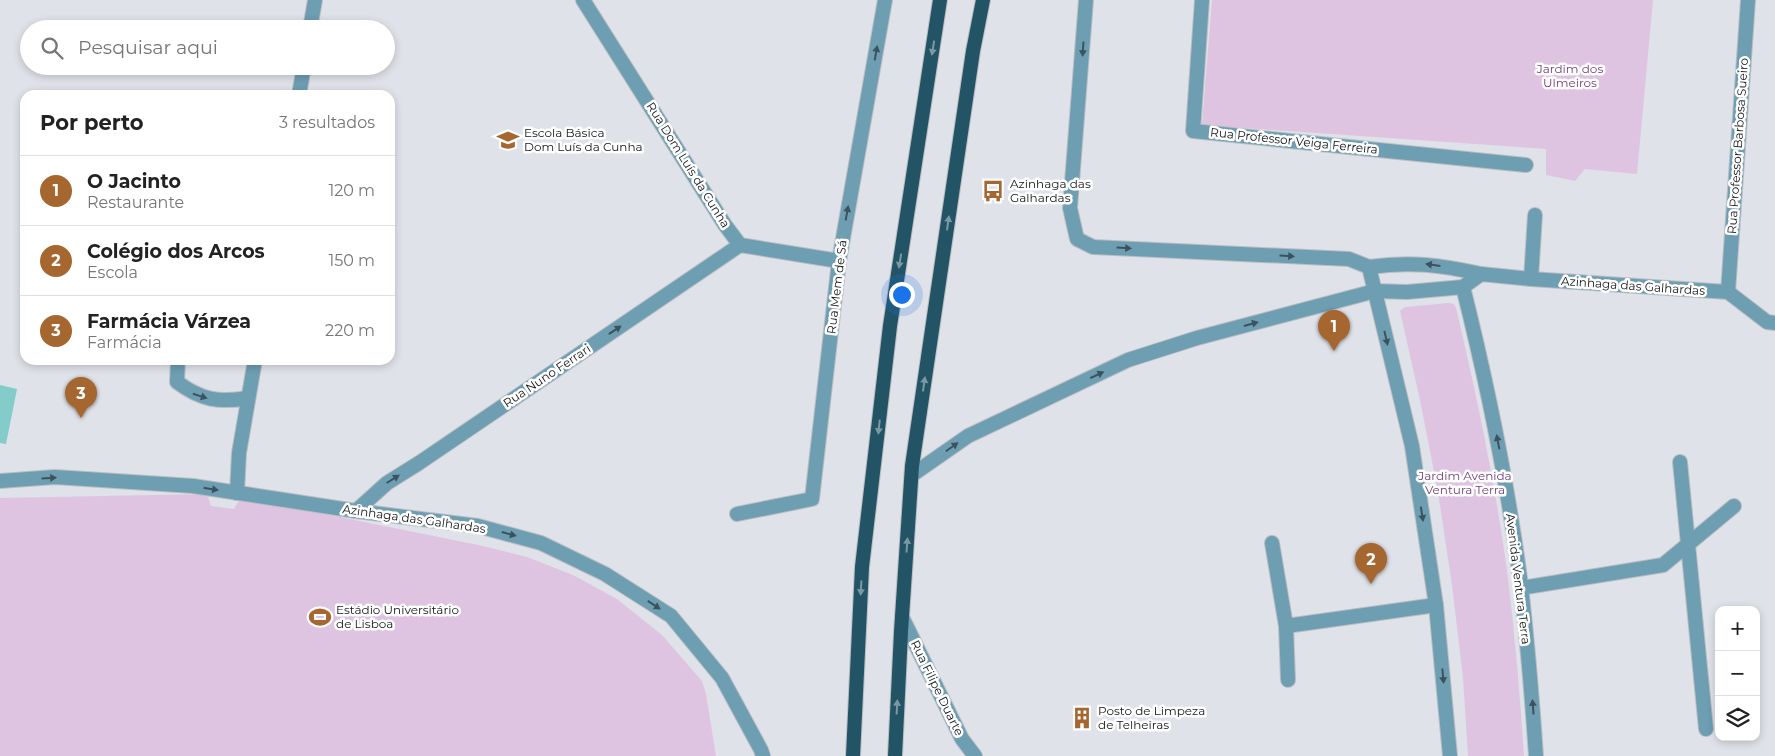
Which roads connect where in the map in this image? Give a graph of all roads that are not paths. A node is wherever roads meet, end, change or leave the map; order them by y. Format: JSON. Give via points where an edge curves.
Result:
{"nodes":[{"id":1,"x":315,"y":0,"type":"edge"},
{"id":2,"x":583,"y":0,"type":"edge"},
{"id":3,"x":885,"y":0,"type":"edge"},
{"id":4,"x":940,"y":0,"type":"edge"},
{"id":5,"x":982,"y":0,"type":"edge"},
{"id":6,"x":1086,"y":0,"type":"edge"},
{"id":7,"x":1202,"y":0,"type":"edge"},
{"id":8,"x":1748,"y":0,"type":"edge"},
{"id":9,"x":312,"y":20,"type":"edge"},
{"id":10,"x":302,"y":75,"type":"edge"},
{"id":11,"x":300,"y":90,"type":"edge"},
{"id":12,"x":1526,"y":165,"type":"dead end"},
{"id":13,"x":1535,"y":215,"type":"dead end"},
{"id":14,"x":740,"y":245,"type":"junction"},
{"id":15,"x":839,"y":261,"type":"junction"},
{"id":16,"x":1369,"y":267,"type":"junction"},
{"id":17,"x":1481,"y":274,"type":"junction"},
{"id":18,"x":1531,"y":279,"type":"junction"},
{"id":19,"x":1463,"y":287,"type":"junction"},
{"id":20,"x":1375,"y":291,"type":"junction"},
{"id":21,"x":1728,"y":292,"type":"junction"},
{"id":22,"x":1775,"y":323,"type":"edge"},
{"id":23,"x":178,"y":365,"type":"edge"},
{"id":24,"x":254,"y":365,"type":"edge"},
{"id":25,"x":248,"y":398,"type":"junction"},
{"id":26,"x":1680,"y":462,"type":"dead end"},
{"id":27,"x":912,"y":475,"type":"junction"},
{"id":28,"x":0,"y":481,"type":"edge"},
{"id":29,"x":237,"y":493,"type":"junction"},
{"id":30,"x":1734,"y":506,"type":"dead end"},
{"id":31,"x":356,"y":511,"type":"junction"},
{"id":32,"x":736,"y":514,"type":"dead end"},
{"id":33,"x":1272,"y":543,"type":"dead end"},
{"id":34,"x":1688,"y":545,"type":"junction"},
{"id":35,"x":1521,"y":588,"type":"junction"},
{"id":36,"x":1436,"y":605,"type":"junction"},
{"id":37,"x":902,"y":617,"type":"junction"},
{"id":38,"x":1286,"y":626,"type":"junction"},
{"id":39,"x":1288,"y":680,"type":"dead end"},
{"id":40,"x":1706,"y":729,"type":"dead end"},
{"id":41,"x":763,"y":756,"type":"edge"},
{"id":42,"x":853,"y":756,"type":"edge"},
{"id":43,"x":895,"y":756,"type":"edge"},
{"id":44,"x":975,"y":756,"type":"edge"},
{"id":45,"x":1450,"y":756,"type":"edge"},
{"id":46,"x":1536,"y":756,"type":"edge"}],
"edges":[{"from":1,"to":9,"type":"street"},
{"from":2,"to":14,"type":"street","name":"Rua Dom Luís da Cunha"},
{"from":15,"to":3,"type":"street","name":"Rua Mem de Sá","one_way":true},
{"from":4,"to":42,"type":"highway","one_way":true,"via":[[890,326],[862,567]]},
{"from":27,"to":5,"type":"highway","one_way":true},
{"from":6,"to":16,"type":"street","name":"Azinhaga das Galhardas","one_way":true,"via":[[1070,208],[1077,239],[1093,247],[1350,259]]},
{"from":7,"to":12,"type":"street","name":"Rua Professor Veiga Ferreira","via":[[1193,131]]},
{"from":8,"to":21,"type":"street","name":"Rua Professor Barbosa Sueiro"},
{"from":10,"to":11,"type":"street"},
{"from":13,"to":18,"type":"street"},
{"from":14,"to":15,"type":"street"},
{"from":31,"to":14,"type":"street","name":"Rua Nuno Ferrari","one_way":true,"via":[[387,483]]},
{"from":15,"to":32,"type":"street","name":"Rua Mem de Sá","via":[[812,499]]},
{"from":17,"to":16,"type":"street","name":"Azinhaga das Galhardas","one_way":true,"via":[[1426,264]]},
{"from":16,"to":20,"type":"street"},
{"from":17,"to":18,"type":"street","name":"Azinhaga das Galhardas"},
{"from":17,"to":19,"type":"street"},
{"from":18,"to":21,"type":"street","name":"Azinhaga das Galhardas"},
{"from":19,"to":20,"type":"street"},
{"from":35,"to":19,"type":"street","name":"Avenida Ventura Terra","one_way":true,"via":[[1487,385]]},
{"from":27,"to":20,"type":"street","one_way":true,"via":[[968,436],[1128,360],[1197,338]]},
{"from":20,"to":36,"type":"street","one_way":true,"via":[[1412,446]]},
{"from":21,"to":22,"type":"street","via":[[1767,322]]},
{"from":23,"to":25,"type":"street","one_way":true,"via":[[178,382],[192,393],[214,400]]},
{"from":24,"to":25,"type":"street"},
{"from":25,"to":29,"type":"street","via":[[239,453]]},
{"from":26,"to":34,"type":"street"},
{"from":37,"to":27,"type":"highway","one_way":true},
{"from":28,"to":29,"type":"street","name":"Azinhaga das Galhardas","one_way":true,"via":[[55,477],[193,486]]},
{"from":29,"to":31,"type":"street","name":"Azinhaga das Galhardas"},
{"from":30,"to":34,"type":"street"},
{"from":31,"to":41,"type":"street","name":"Azinhaga das Galhardas","one_way":true,"via":[[478,526],[541,543],[605,574],[671,616],[722,678]]},
{"from":33,"to":38,"type":"street"},
{"from":34,"to":35,"type":"street","via":[[1663,565]]},
{"from":34,"to":40,"type":"street"},
{"from":46,"to":35,"type":"street","name":"Avenida Ventura Terra","one_way":true},
{"from":36,"to":38,"type":"street"},
{"from":36,"to":45,"type":"street","one_way":true},
{"from":43,"to":37,"type":"highway","one_way":true},
{"from":37,"to":44,"type":"street","name":"Rua Filipe Duarte","via":[[962,739]]},
{"from":38,"to":39,"type":"street"}]}
